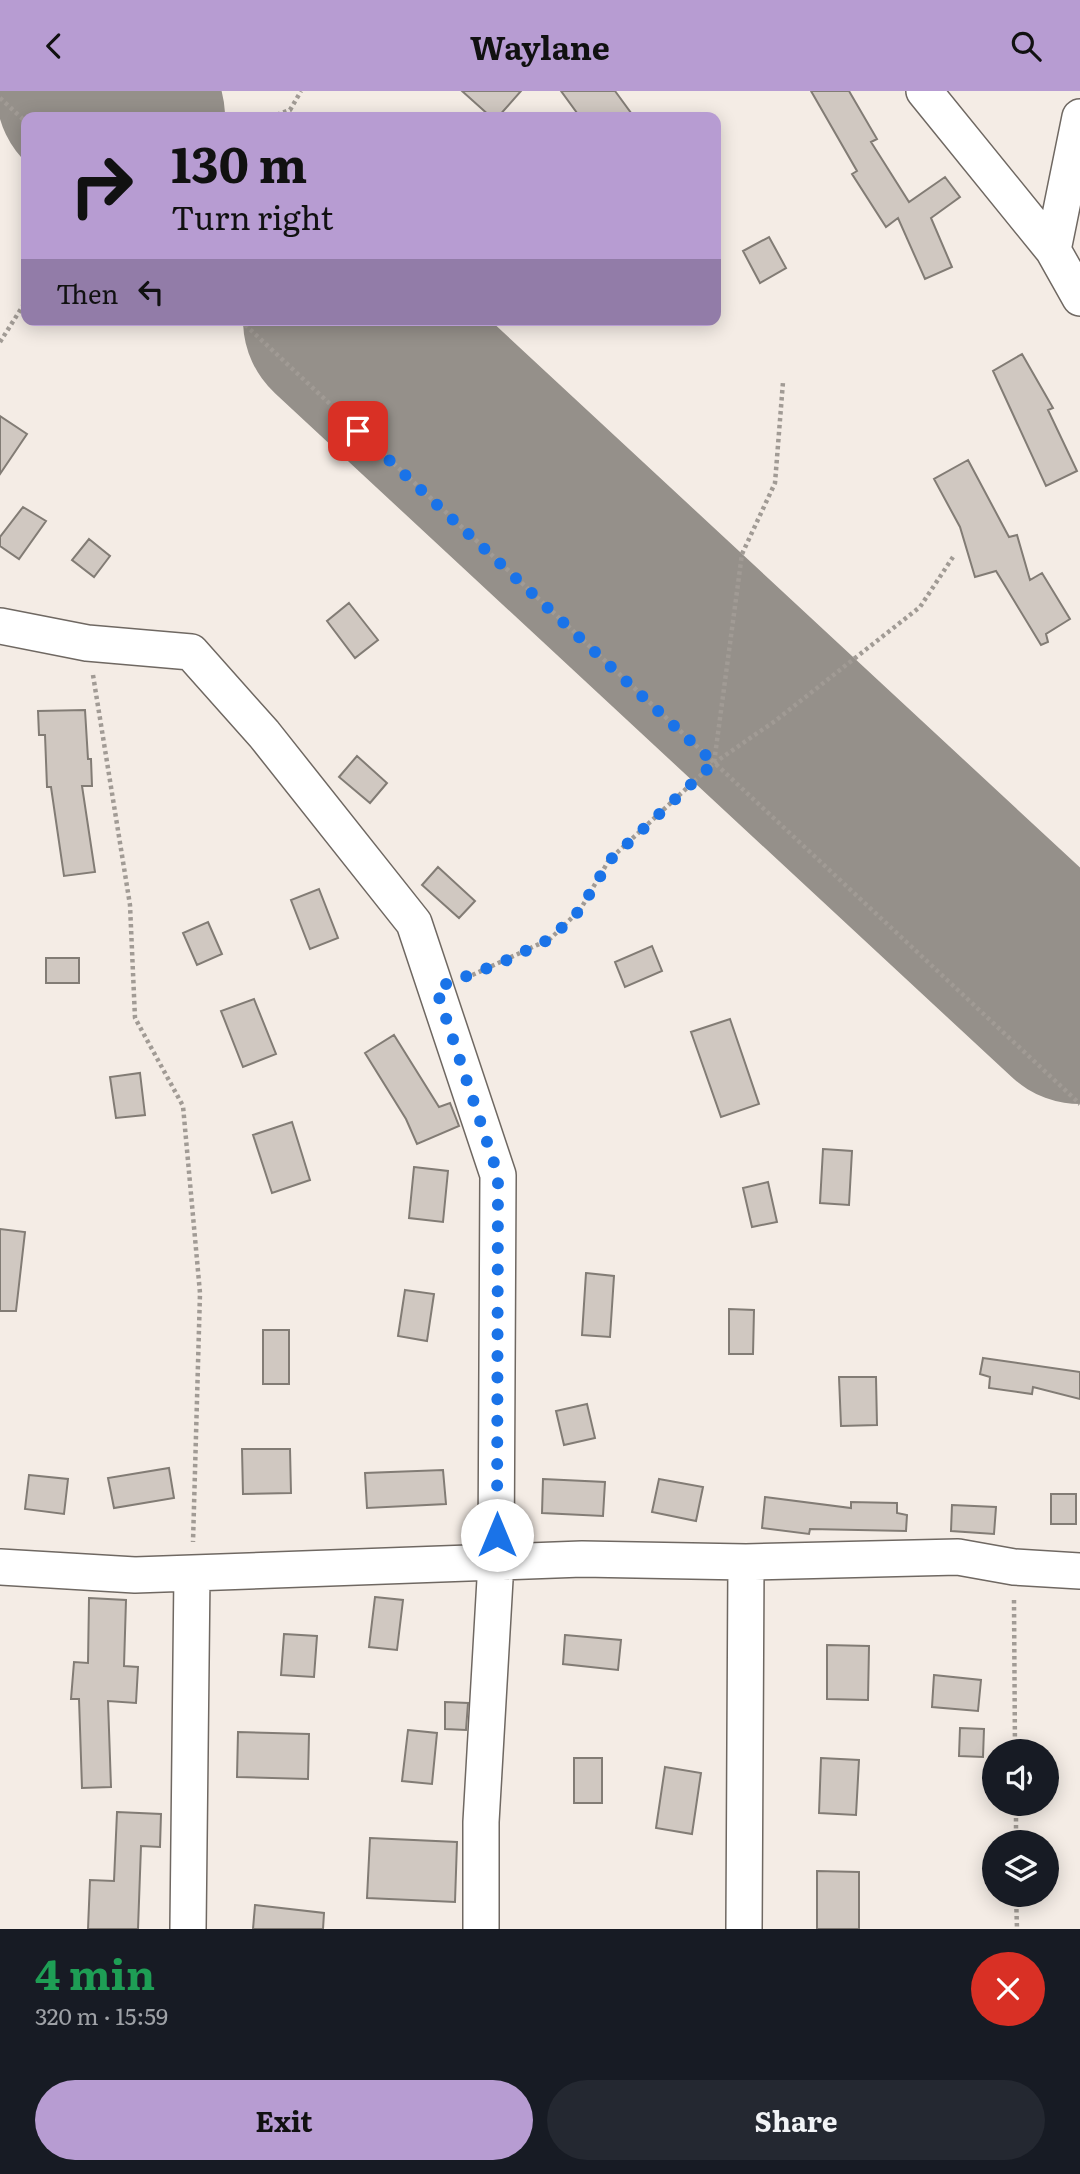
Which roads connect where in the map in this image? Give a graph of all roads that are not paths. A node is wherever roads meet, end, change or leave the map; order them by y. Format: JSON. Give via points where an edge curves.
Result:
{"nodes":[{"id":1,"x":924,"y":91,"type":"edge"},
{"id":2,"x":1080,"y":117,"type":"edge"},
{"id":3,"x":1053,"y":250,"type":"junction"},
{"id":4,"x":1080,"y":298,"type":"edge"},
{"id":5,"x":0,"y":626,"type":"edge"},
{"id":6,"x":496,"y":1562,"type":"junction"},
{"id":7,"x":746,"y":1562,"type":"junction"},
{"id":8,"x":0,"y":1567,"type":"edge"},
{"id":9,"x":1080,"y":1571,"type":"edge"},
{"id":10,"x":192,"y":1573,"type":"junction"},
{"id":11,"x":188,"y":1929,"type":"edge"},
{"id":12,"x":481,"y":1929,"type":"edge"},
{"id":13,"x":744,"y":1929,"type":"edge"}],
"edges":[{"from":1,"to":3,"type":"street"},
{"from":2,"to":3,"type":"street"},
{"from":3,"to":4,"type":"street"},
{"from":5,"to":6,"type":"street","via":[[88,643],[191,652],[264,734],[414,923],[498,1175]]},
{"from":6,"to":7,"type":"street"},
{"from":6,"to":10,"type":"street"},
{"from":6,"to":12,"type":"street","via":[[481,1822]]},
{"from":7,"to":9,"type":"street","via":[[958,1557],[1014,1567]]},
{"from":7,"to":13,"type":"street"},
{"from":8,"to":10,"type":"street","via":[[135,1575]]},
{"from":10,"to":11,"type":"street"}]}
